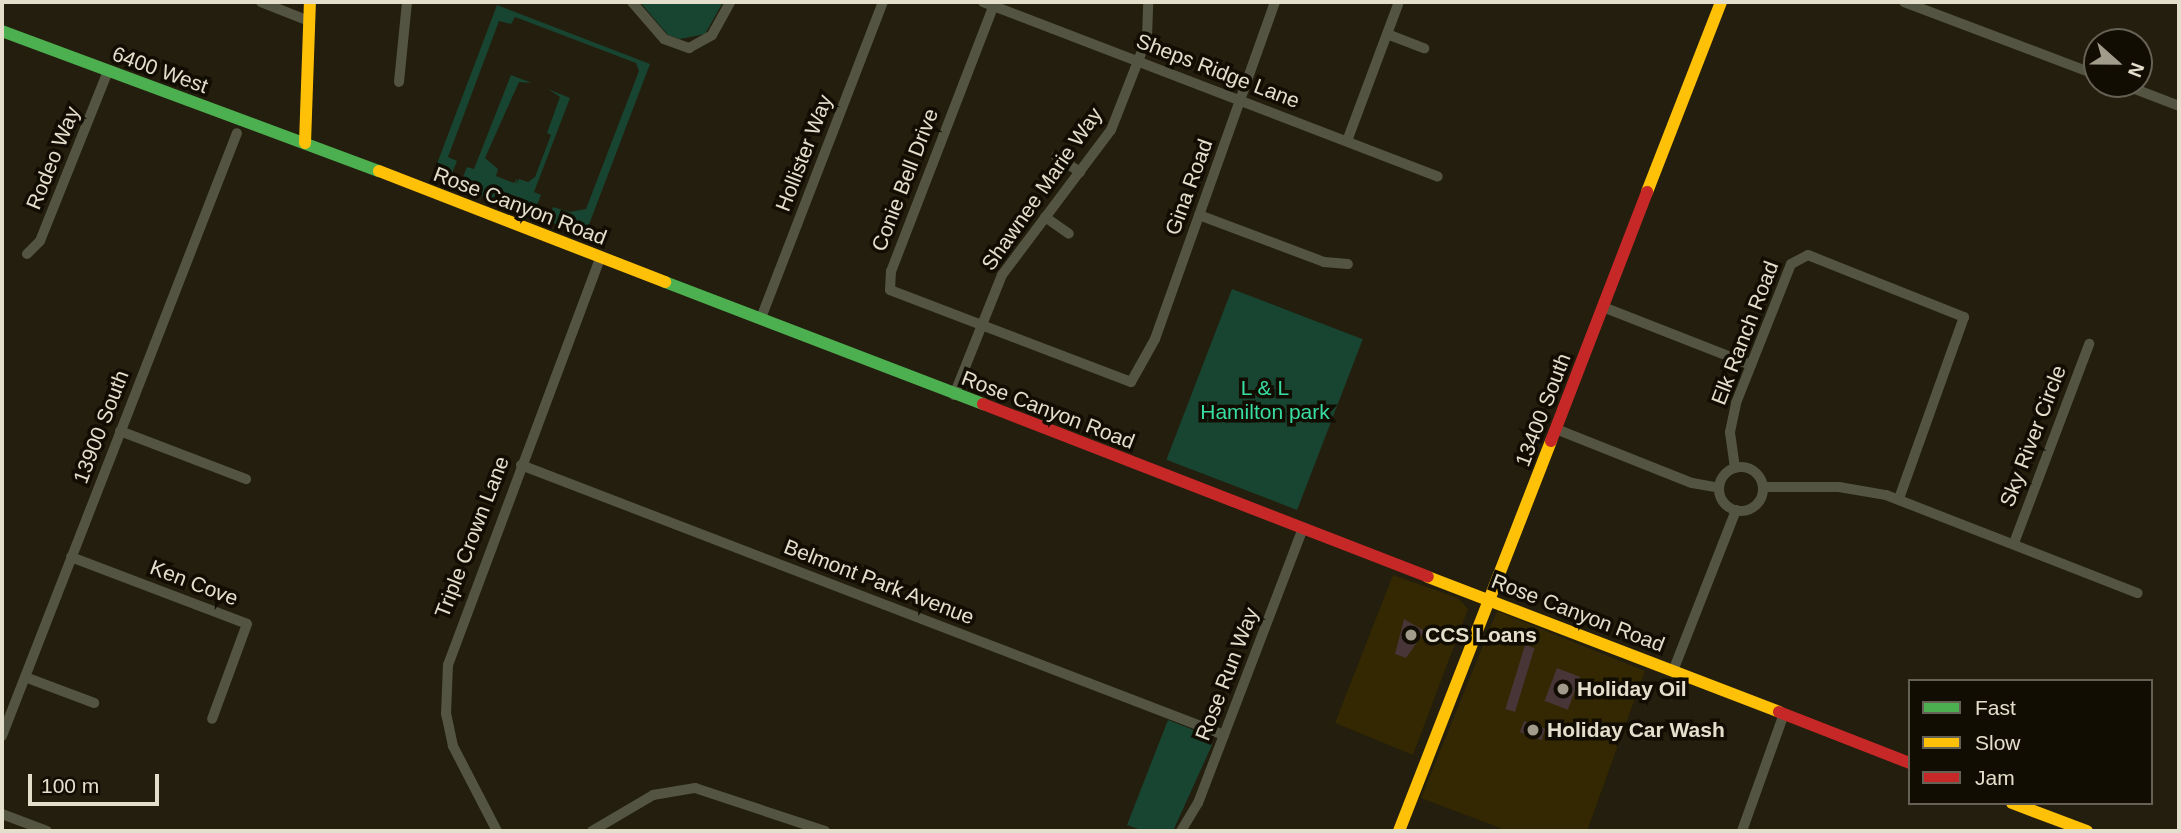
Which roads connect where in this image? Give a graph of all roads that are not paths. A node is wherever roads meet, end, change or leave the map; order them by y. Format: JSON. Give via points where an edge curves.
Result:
{"nodes":[{"id":1,"x":261,"y":2,"type":"edge"},
{"id":2,"x":310,"y":2,"type":"edge"},
{"id":3,"x":407,"y":2,"type":"edge"},
{"id":4,"x":632,"y":2,"type":"edge"},
{"id":5,"x":730,"y":2,"type":"edge"},
{"id":6,"x":883,"y":2,"type":"edge"},
{"id":7,"x":1148,"y":2,"type":"edge"},
{"id":8,"x":1275,"y":2,"type":"edge"},
{"id":9,"x":1399,"y":2,"type":"edge"},
{"id":10,"x":1721,"y":2,"type":"edge"},
{"id":11,"x":1904,"y":2,"type":"edge"},
{"id":12,"x":990,"y":3,"type":"edge"},
{"id":13,"x":309,"y":21,"type":"junction"},
{"id":14,"x":2,"y":31,"type":"edge"},
{"id":15,"x":1387,"y":34,"type":"junction"},
{"id":16,"x":1424,"y":47,"type":"dead end"},
{"id":17,"x":1139,"y":61,"type":"junction"},
{"id":18,"x":2083,"y":70,"type":"edge"},
{"id":19,"x":108,"y":71,"type":"junction"},
{"id":20,"x":399,"y":82,"type":"dead end"},
{"id":21,"x":2153,"y":96,"type":"edge"},
{"id":22,"x":1242,"y":100,"type":"junction"},
{"id":23,"x":2179,"y":106,"type":"edge"},
{"id":24,"x":237,"y":133,"type":"dead end"},
{"id":25,"x":1347,"y":141,"type":"junction"},
{"id":26,"x":305,"y":143,"type":"junction"},
{"id":27,"x":1056,"y":156,"type":"dead end"},
{"id":28,"x":1080,"y":172,"type":"junction"},
{"id":29,"x":1438,"y":177,"type":"dead end"},
{"id":30,"x":1199,"y":215,"type":"junction"},
{"id":31,"x":1045,"y":217,"type":"junction"},
{"id":32,"x":1069,"y":234,"type":"dead end"},
{"id":33,"x":27,"y":254,"type":"dead end"},
{"id":34,"x":600,"y":258,"type":"junction"},
{"id":35,"x":1348,"y":264,"type":"dead end"},
{"id":36,"x":1603,"y":307,"type":"junction"},
{"id":37,"x":761,"y":318,"type":"junction"},
{"id":38,"x":983,"y":322,"type":"junction"},
{"id":39,"x":2089,"y":344,"type":"dead end"},
{"id":40,"x":1751,"y":365,"type":"junction"},
{"id":41,"x":1132,"y":382,"type":"joint"},
{"id":42,"x":954,"y":395,"type":"junction"},
{"id":43,"x":1556,"y":429,"type":"junction"},
{"id":44,"x":120,"y":432,"type":"junction"},
{"id":45,"x":521,"y":465,"type":"junction"},
{"id":46,"x":1735,"y":468,"type":"junction"},
{"id":47,"x":246,"y":479,"type":"dead end"},
{"id":48,"x":1763,"y":487,"type":"junction"},
{"id":49,"x":1719,"y":488,"type":"junction"},
{"id":50,"x":1899,"y":499,"type":"junction"},
{"id":51,"x":1736,"y":510,"type":"junction"},
{"id":52,"x":1303,"y":528,"type":"junction"},
{"id":53,"x":2014,"y":542,"type":"junction"},
{"id":54,"x":71,"y":557,"type":"junction"},
{"id":55,"x":2138,"y":593,"type":"dead end"},
{"id":56,"x":1490,"y":600,"type":"junction"},
{"id":57,"x":1674,"y":671,"type":"junction"},
{"id":58,"x":25,"y":677,"type":"junction"},
{"id":59,"x":93,"y":703,"type":"dead end"},
{"id":60,"x":1784,"y":714,"type":"junction"},
{"id":61,"x":212,"y":719,"type":"dead end"},
{"id":62,"x":1224,"y":735,"type":"junction"},
{"id":63,"x":2,"y":736,"type":"edge"},
{"id":64,"x":1908,"y":762,"type":"edge"},
{"id":65,"x":2017,"y":805,"type":"edge"},
{"id":66,"x":2,"y":814,"type":"edge"},
{"id":67,"x":47,"y":831,"type":"edge"},
{"id":68,"x":497,"y":831,"type":"edge"},
{"id":69,"x":592,"y":831,"type":"edge"},
{"id":70,"x":825,"y":831,"type":"edge"},
{"id":71,"x":1181,"y":831,"type":"edge"},
{"id":72,"x":1399,"y":831,"type":"edge"},
{"id":73,"x":1742,"y":831,"type":"edge"},
{"id":74,"x":2087,"y":831,"type":"edge"}],
"edges":[{"from":1,"to":13,"type":"street"},
{"from":2,"to":13,"type":"street"},
{"from":3,"to":20,"type":"street"},
{"from":4,"to":5,"type":"street","via":[[677,46],[689,48],[712,35]]},
{"from":6,"to":37,"type":"street","name":"Hollister Way"},
{"from":7,"to":17,"type":"street","name":"Shawnee Marie Way","via":[[1147,38]]},
{"from":8,"to":22,"type":"street","name":"Gina Road"},
{"from":9,"to":15,"type":"street"},
{"from":10,"to":36,"type":"street","name":"13400 South"},
{"from":11,"to":18,"type":"street"},
{"from":12,"to":17,"type":"street","name":"Sheps Ridge Lane"},
{"from":12,"to":38,"type":"street","name":"Conie Bell Drive","via":[[891,271],[890,289]]},
{"from":13,"to":26,"type":"street"},
{"from":14,"to":19,"type":"street","name":"6400 West"},
{"from":15,"to":16,"type":"street"},
{"from":15,"to":25,"type":"street"},
{"from":17,"to":22,"type":"street","name":"Sheps Ridge Lane"},
{"from":17,"to":28,"type":"street","name":"Shawnee Marie Way","via":[[1111,130]]},
{"from":19,"to":26,"type":"street","name":"6400 West"},
{"from":19,"to":33,"type":"street","name":"Rodeo Way","via":[[40,241]]},
{"from":21,"to":23,"type":"street"},
{"from":22,"to":25,"type":"street","name":"Sheps Ridge Lane"},
{"from":22,"to":30,"type":"street","name":"Gina Road"},
{"from":24,"to":44,"type":"street","name":"13900 South"},
{"from":25,"to":29,"type":"street","name":"Sheps Ridge Lane"},
{"from":26,"to":34,"type":"street","name":"Rose Canyon Road"},
{"from":27,"to":28,"type":"street"},
{"from":28,"to":31,"type":"street","name":"Shawnee Marie Way"},
{"from":30,"to":35,"type":"street","via":[[1324,262]]},
{"from":30,"to":41,"type":"street","name":"Gina Road","via":[[1141,373]]},
{"from":31,"to":32,"type":"street"},
{"from":31,"to":38,"type":"street","name":"Shawnee Marie Way","via":[[1002,275]]},
{"from":34,"to":37,"type":"street","name":"Rose Canyon Road"},
{"from":34,"to":45,"type":"street","name":"Triple Crown Lane"},
{"from":36,"to":40,"type":"street"},
{"from":36,"to":43,"type":"street","name":"13400 South"},
{"from":37,"to":42,"type":"street","name":"Rose Canyon Road"},
{"from":38,"to":41,"type":"street","name":"Conie Bell Drive"},
{"from":38,"to":42,"type":"street","name":"Shawnee Marie Way"},
{"from":39,"to":53,"type":"street","name":"Sky River Circle"},
{"from":40,"to":46,"type":"street","name":"Elk Ranch Road","via":[[1731,422]]},
{"from":40,"to":50,"type":"street","name":"Elk Ranch Road","via":[[1791,264],[1800,256],[1812,256],[1964,317]]},
{"from":42,"to":52,"type":"street","name":"Rose Canyon Road"},
{"from":43,"to":49,"type":"street","via":[[1692,483]]},
{"from":43,"to":56,"type":"street","name":"13400 South"},
{"from":44,"to":47,"type":"street"},
{"from":44,"to":54,"type":"street","name":"13900 South"},
{"from":45,"to":62,"type":"street","name":"Belmont Park Avenue"},
{"from":45,"to":68,"type":"street","name":"Triple Crown Lane","via":[[456,634],[446,681],[446,714],[458,762]]},
{"from":46,"to":48,"type":"street","via":[[1754,471]]},
{"from":46,"to":49,"type":"street"},
{"from":48,"to":50,"type":"street","via":[[1852,488]]},
{"from":48,"to":51,"type":"street","via":[[1754,507]]},
{"from":49,"to":51,"type":"street","via":[[1724,502]]},
{"from":50,"to":53,"type":"street"},
{"from":51,"to":57,"type":"street"},
{"from":52,"to":56,"type":"street","name":"Rose Canyon Road"},
{"from":52,"to":62,"type":"street","name":"Rose Run Way"},
{"from":53,"to":55,"type":"street"},
{"from":54,"to":58,"type":"street","name":"13900 South"},
{"from":54,"to":61,"type":"street","name":"Ken Cove","via":[[247,624]]},
{"from":56,"to":57,"type":"street","name":"Rose Canyon Road"},
{"from":56,"to":72,"type":"street","name":"13400 South"},
{"from":57,"to":60,"type":"street","name":"Rose Canyon Road"},
{"from":58,"to":59,"type":"street"},
{"from":58,"to":63,"type":"street","name":"13900 South"},
{"from":60,"to":64,"type":"street","name":"Rose Canyon Road"},
{"from":60,"to":73,"type":"street"},
{"from":62,"to":71,"type":"street","name":"Rose Run Way"},
{"from":65,"to":74,"type":"street"},
{"from":66,"to":67,"type":"street"},
{"from":69,"to":70,"type":"street","via":[[653,795],[695,788]]}]}
